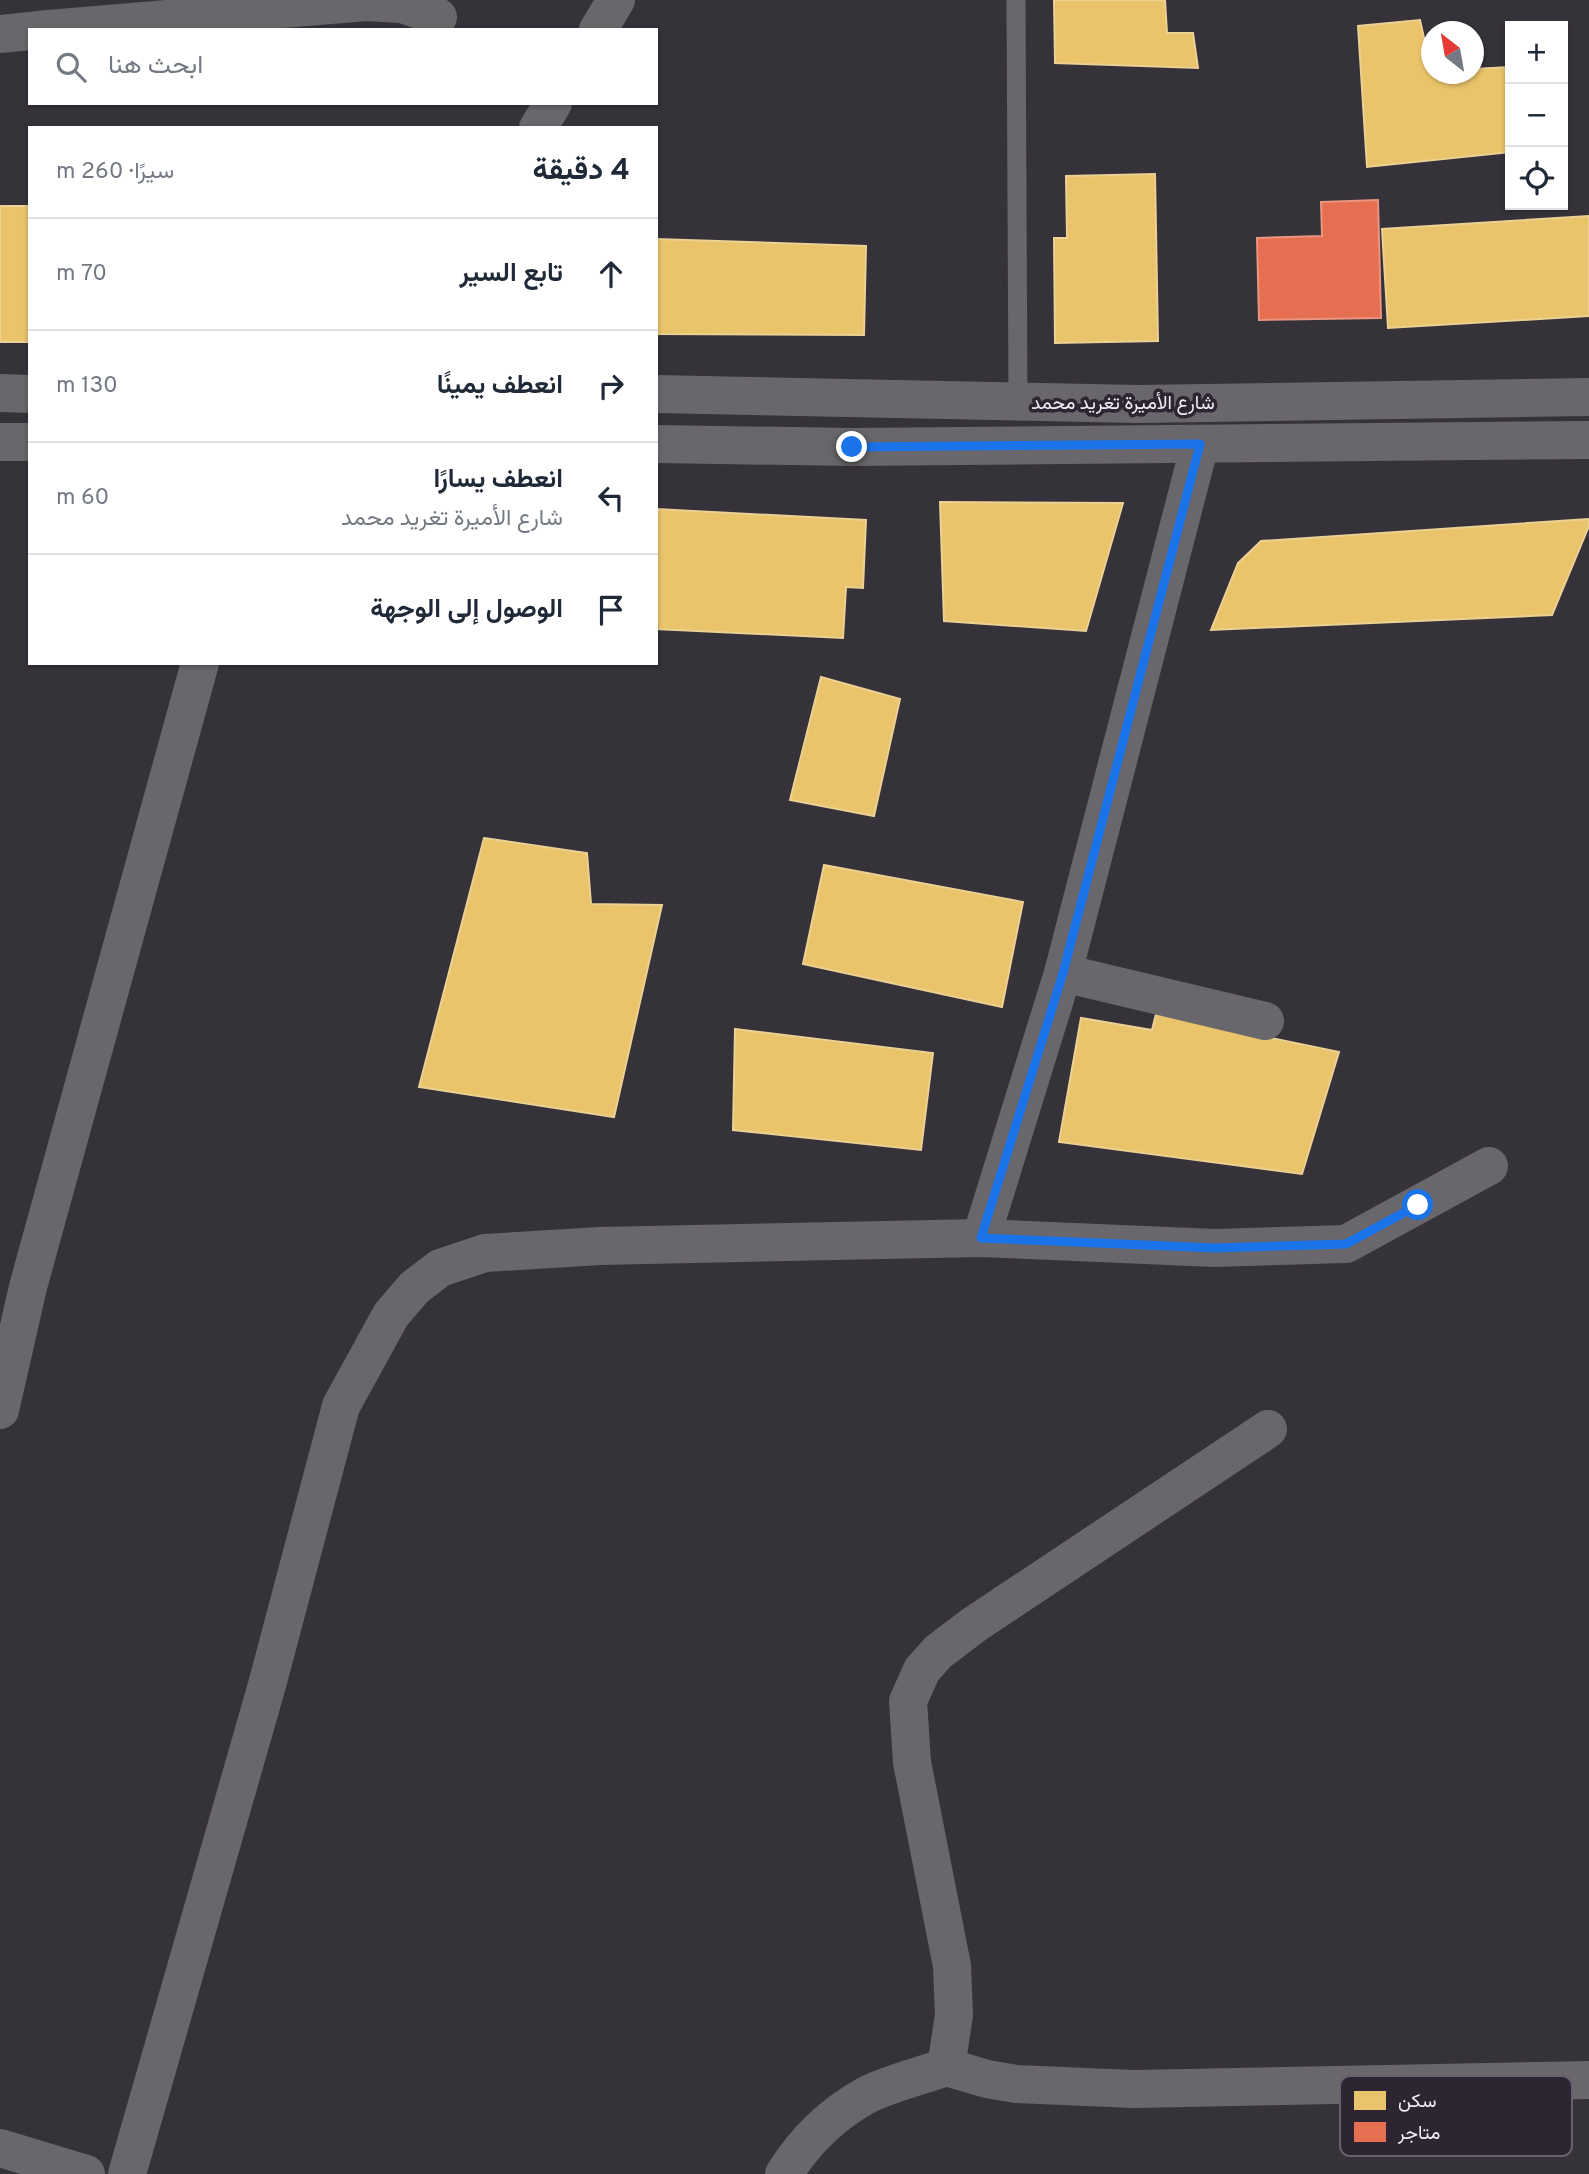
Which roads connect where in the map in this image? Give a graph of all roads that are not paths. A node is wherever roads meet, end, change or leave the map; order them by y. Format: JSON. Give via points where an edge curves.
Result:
{"nodes":[{"id":1,"x":616,"y":0,"type":"edge"},
{"id":2,"x":1016,"y":0,"type":"edge"},
{"id":3,"x":447,"y":23,"type":"edge"},
{"id":4,"x":60,"y":28,"type":"edge"},
{"id":5,"x":599,"y":28,"type":"edge"},
{"id":6,"x":28,"y":31,"type":"edge"},
{"id":7,"x":0,"y":34,"type":"edge"},
{"id":8,"x":552,"y":105,"type":"edge"},
{"id":9,"x":539,"y":126,"type":"edge"},
{"id":10,"x":0,"y":393,"type":"edge"},
{"id":11,"x":28,"y":394,"type":"edge"},
{"id":12,"x":658,"y":394,"type":"edge"},
{"id":13,"x":1589,"y":397,"type":"edge"},
{"id":14,"x":1018,"y":401,"type":"junction"},
{"id":15,"x":1589,"y":440,"type":"edge"},
{"id":16,"x":0,"y":442,"type":"edge"},
{"id":17,"x":28,"y":442,"type":"edge"},
{"id":18,"x":658,"y":444,"type":"edge"},
{"id":19,"x":1200,"y":444,"type":"junction"},
{"id":20,"x":199,"y":665,"type":"edge"},
{"id":21,"x":1063,"y":973,"type":"junction"},
{"id":22,"x":1265,"y":1021,"type":"dead end"},
{"id":23,"x":1489,"y":1166,"type":"dead end"},
{"id":24,"x":981,"y":1238,"type":"junction"},
{"id":25,"x":0,"y":1410,"type":"edge"},
{"id":26,"x":1268,"y":1429,"type":"dead end"},
{"id":27,"x":946,"y":2067,"type":"junction"},
{"id":28,"x":1340,"y":2085,"type":"edge"},
{"id":29,"x":0,"y":2148,"type":"edge"},
{"id":30,"x":86,"y":2174,"type":"edge"},
{"id":31,"x":127,"y":2174,"type":"edge"},
{"id":32,"x":784,"y":2174,"type":"edge"}],
"edges":[{"from":1,"to":5,"type":"street"},
{"from":2,"to":14,"type":"lane"},
{"from":3,"to":4,"type":"street","via":[[402,5],[366,2]]},
{"from":6,"to":7,"type":"street"},
{"from":8,"to":9,"type":"street"},
{"from":10,"to":11,"type":"street"},
{"from":12,"to":14,"type":"street","name":"شارع الأميرة تغريد محمد"},
{"from":13,"to":14,"type":"street","name":"شارع الأميرة تغريد محمد","via":[[1139,404]]},
{"from":15,"to":19,"type":"street"},
{"from":16,"to":17,"type":"street"},
{"from":18,"to":19,"type":"street"},
{"from":19,"to":21,"type":"street"},
{"from":20,"to":25,"type":"street","via":[[28,1287]]},
{"from":21,"to":22,"type":"street"},
{"from":21,"to":24,"type":"street"},
{"from":23,"to":24,"type":"street","via":[[1346,1244],[1215,1248]]},
{"from":24,"to":31,"type":"street","via":[[485,1253],[440,1268],[414,1288],[391,1315],[341,1406],[267,1685]]},
{"from":26,"to":27,"type":"street","via":[[975,1623],[922,1670],[908,1702],[912,1762],[952,1966],[954,2015]]},
{"from":27,"to":28,"type":"street","via":[[1016,2084],[1134,2089]]},
{"from":27,"to":32,"type":"street","via":[[866,2095],[800,2148]]},
{"from":29,"to":30,"type":"street"}]}
